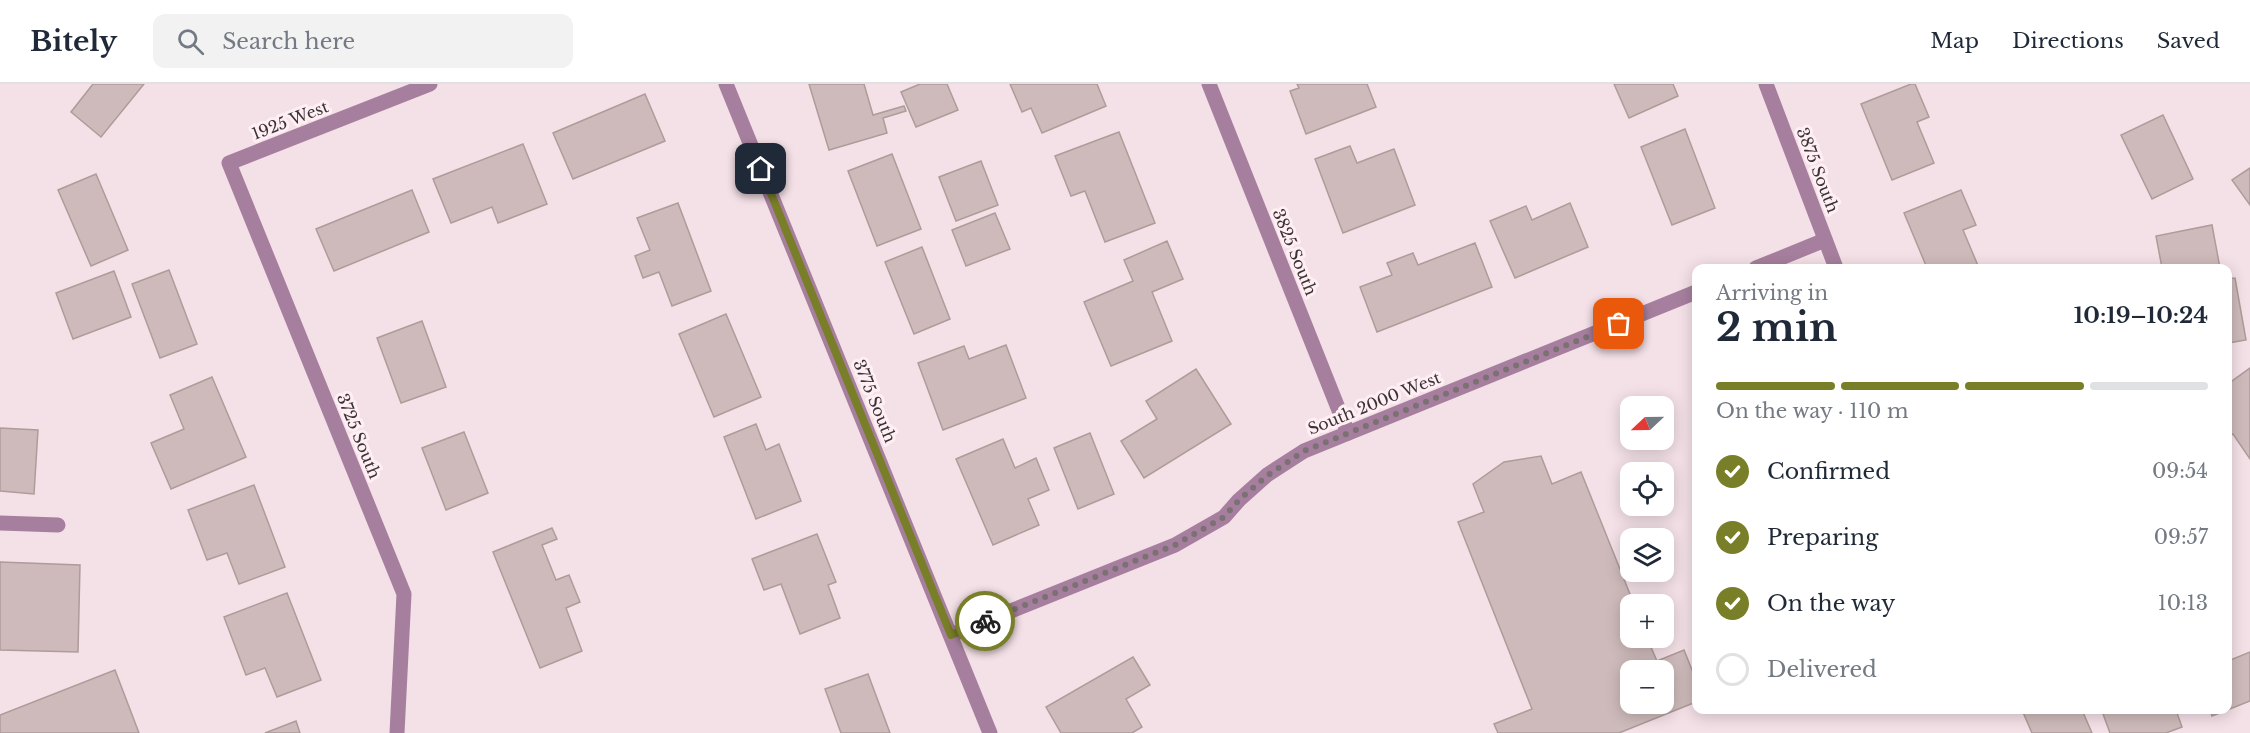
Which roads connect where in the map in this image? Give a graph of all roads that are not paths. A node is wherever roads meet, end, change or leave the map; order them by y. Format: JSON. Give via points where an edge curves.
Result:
{"nodes":[{"id":1,"x":430,"y":84,"type":"edge"},
{"id":2,"x":726,"y":84,"type":"edge"},
{"id":3,"x":1209,"y":84,"type":"edge"},
{"id":4,"x":1766,"y":84,"type":"edge"},
{"id":5,"x":229,"y":163,"type":"joint"},
{"id":6,"x":1825,"y":240,"type":"junction"},
{"id":7,"x":1766,"y":264,"type":"edge"},
{"id":8,"x":1834,"y":264,"type":"edge"},
{"id":9,"x":1692,"y":294,"type":"edge"},
{"id":10,"x":1348,"y":433,"type":"junction"},
{"id":11,"x":0,"y":523,"type":"edge"},
{"id":12,"x":58,"y":525,"type":"dead end"},
{"id":13,"x":951,"y":635,"type":"junction"},
{"id":14,"x":397,"y":733,"type":"edge"},
{"id":15,"x":990,"y":733,"type":"edge"}],
"edges":[{"from":1,"to":5,"type":"street","name":"1925 West"},
{"from":2,"to":13,"type":"street","name":"3775 South"},
{"from":3,"to":10,"type":"street","name":"3825 South"},
{"from":4,"to":6,"type":"street","name":"3875 South"},
{"from":5,"to":14,"type":"street","name":"3725 South","via":[[404,594]]},
{"from":6,"to":7,"type":"street"},
{"from":6,"to":8,"type":"street","name":"3875 South"},
{"from":9,"to":10,"type":"street","name":"South 2000 West"},
{"from":10,"to":13,"type":"street","name":"South 2000 West","via":[[1304,451],[1268,475],[1224,517],[1175,545]]},
{"from":11,"to":12,"type":"street"},
{"from":13,"to":15,"type":"street","name":"3775 South"}]}
